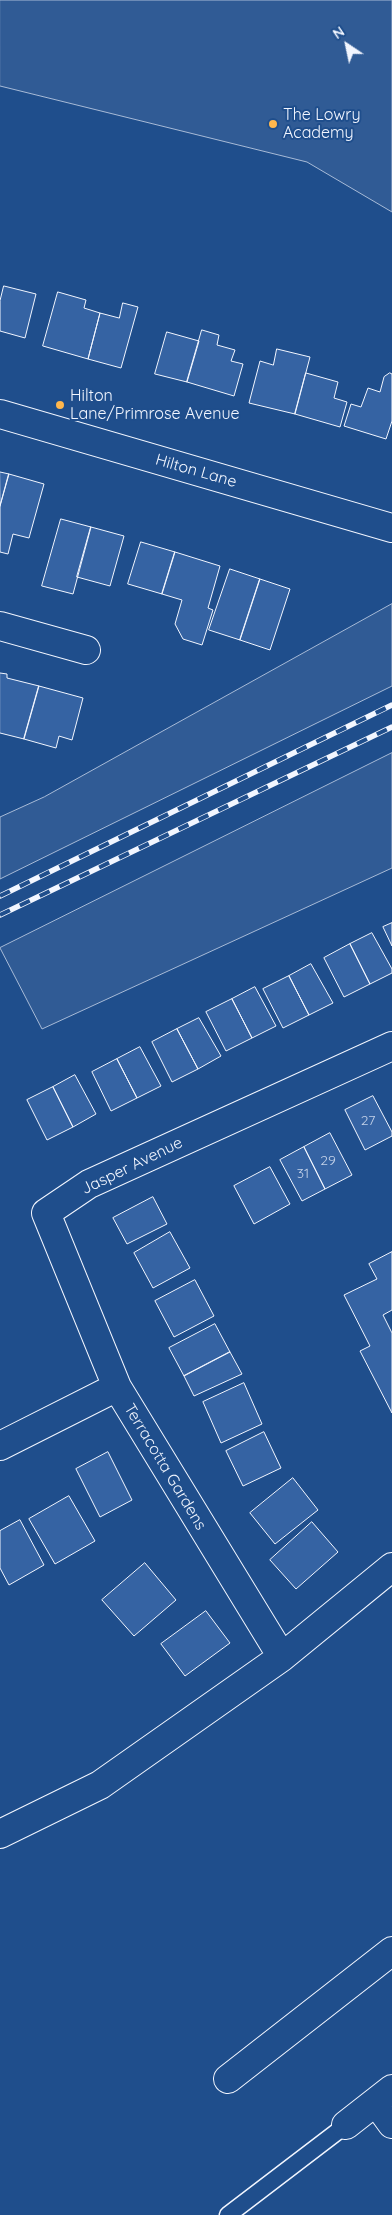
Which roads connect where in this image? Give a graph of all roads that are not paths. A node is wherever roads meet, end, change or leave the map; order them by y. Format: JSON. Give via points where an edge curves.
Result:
{"nodes":[{"id":1,"x":0,"y":414,"type":"edge"},
{"id":2,"x":392,"y":528,"type":"edge"},
{"id":3,"x":0,"y":626,"type":"edge"},
{"id":4,"x":86,"y":650,"type":"dead end"},
{"id":5,"x":392,"y":1046,"type":"edge"},
{"id":6,"x":117,"y":1387,"type":"junction"},
{"id":7,"x":0,"y":1446,"type":"edge"},
{"id":8,"x":392,"y":1567,"type":"edge"},
{"id":9,"x":282,"y":1657,"type":"junction"},
{"id":10,"x":0,"y":1834,"type":"edge"},
{"id":11,"x":392,"y":1951,"type":"edge"},
{"id":12,"x":228,"y":2079,"type":"dead end"},
{"id":13,"x":384,"y":2096,"type":"edge"},
{"id":14,"x":346,"y":2124,"type":"joint"},
{"id":15,"x":392,"y":2124,"type":"edge"},
{"id":16,"x":228,"y":2215,"type":"edge"}],
"edges":[{"from":1,"to":2,"type":"street","name":"Hilton Lane"},
{"from":3,"to":4,"type":"street"},
{"from":5,"to":6,"type":"street","name":"Jasper Avenue","via":[[90,1184],[46,1213]]},
{"from":6,"to":7,"type":"street","name":"Terracotta Gardens"},
{"from":6,"to":9,"type":"street","name":"Terracotta Gardens"},
{"from":8,"to":9,"type":"street"},
{"from":9,"to":10,"type":"street","via":[[100,1785]]},
{"from":11,"to":12,"type":"street"},
{"from":13,"to":14,"type":"street"},
{"from":13,"to":15,"type":"street"},
{"from":14,"to":16,"type":"lane"}]}
